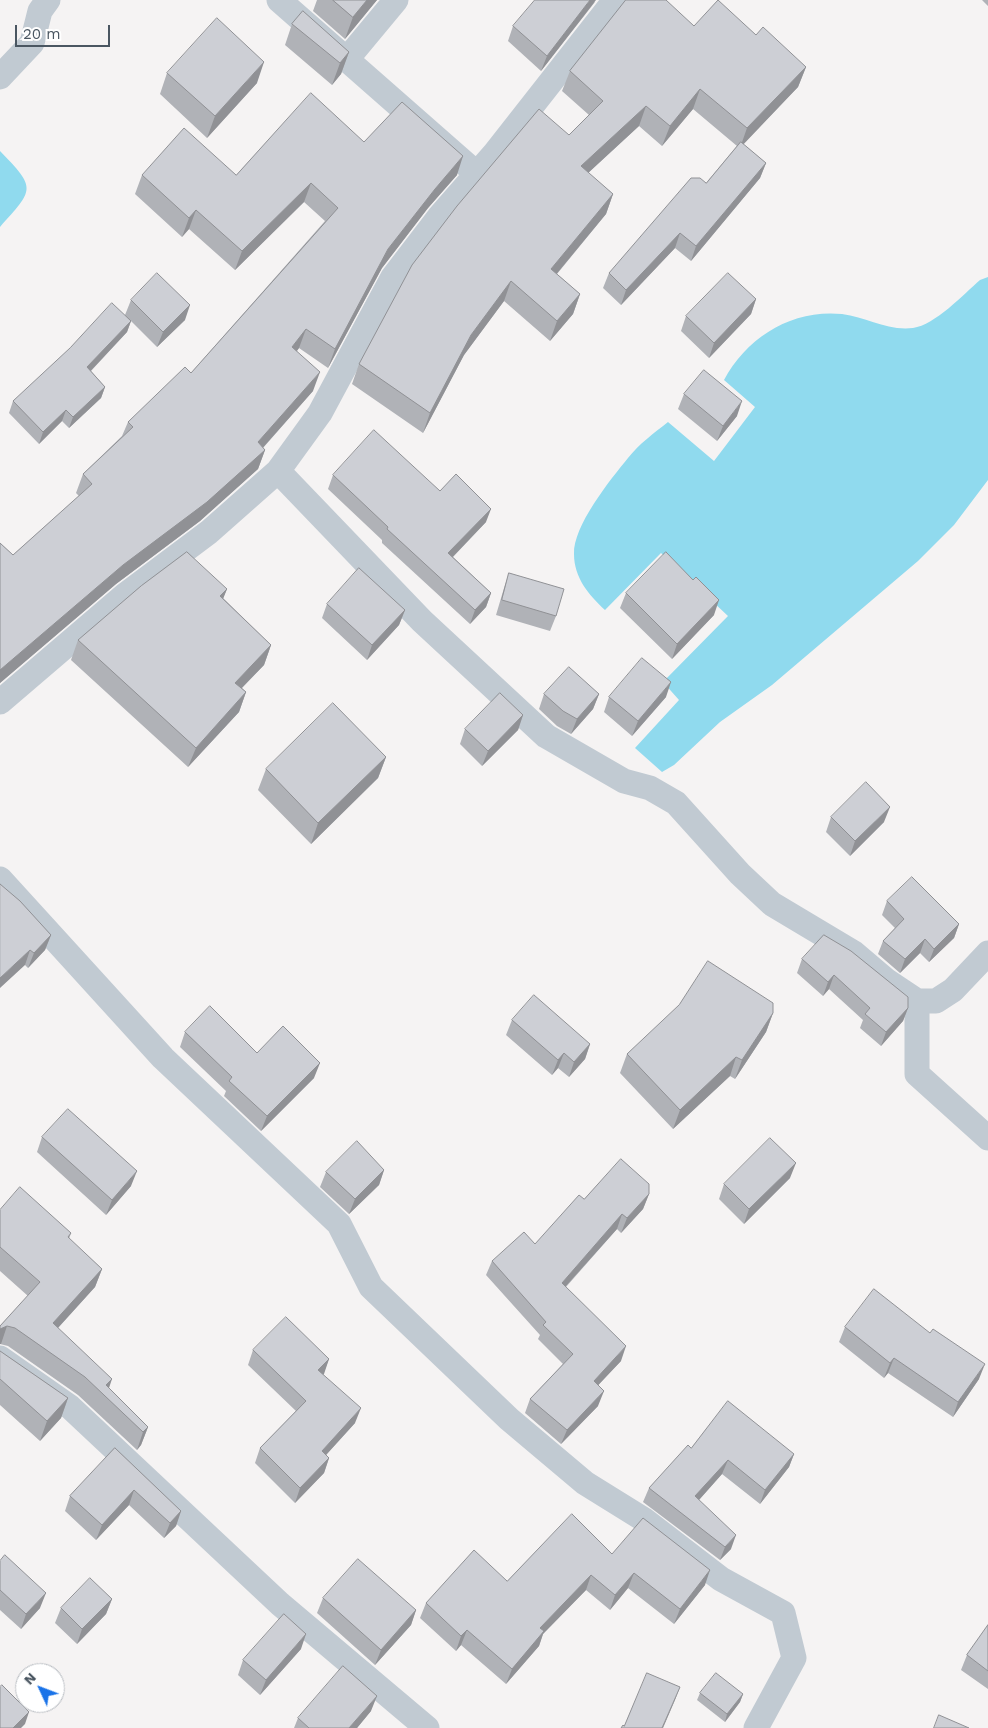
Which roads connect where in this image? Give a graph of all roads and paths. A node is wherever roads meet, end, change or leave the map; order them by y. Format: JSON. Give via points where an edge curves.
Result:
{"nodes":[{"id":1,"x":48,"y":0,"type":"edge"},
{"id":2,"x":279,"y":0,"type":"edge"},
{"id":3,"x":396,"y":0,"type":"edge"},
{"id":4,"x":615,"y":0,"type":"edge"},
{"id":5,"x":347,"y":58,"type":"junction"},
{"id":6,"x":0,"y":77,"type":"edge"},
{"id":7,"x":477,"y":174,"type":"junction"},
{"id":8,"x":278,"y":471,"type":"junction"},
{"id":9,"x":0,"y":702,"type":"edge"},
{"id":10,"x":0,"y":879,"type":"edge"},
{"id":11,"x":988,"y":953,"type":"edge"},
{"id":12,"x":917,"y":1001,"type":"junction"},
{"id":13,"x":988,"y":1138,"type":"edge"},
{"id":14,"x":0,"y":1358,"type":"edge"},
{"id":15,"x":427,"y":1728,"type":"edge"},
{"id":16,"x":756,"y":1728,"type":"edge"}],
"edges":[{"from":1,"to":6,"type":"street","via":[[40,10],[32,43]]},
{"from":2,"to":5,"type":"street"},
{"from":3,"to":5,"type":"street"},
{"from":4,"to":7,"type":"street"},
{"from":5,"to":7,"type":"street"},
{"from":7,"to":8,"type":"street","via":[[393,277],[320,414]]},
{"from":8,"to":9,"type":"street","via":[[209,532],[125,595]]},
{"from":8,"to":12,"type":"street","via":[[422,620],[546,736],[624,781],[650,788],[676,803],[740,874],[772,904],[854,953]]},
{"from":10,"to":16,"type":"street","via":[[163,1058],[338,1224],[371,1287],[509,1419],[585,1483],[643,1519],[721,1579],[782,1613],[794,1658]]},
{"from":11,"to":12,"type":"street","via":[[954,990],[936,1001]]},
{"from":12,"to":13,"type":"street","via":[[916,1074]]},
{"from":14,"to":15,"type":"street","via":[[70,1407],[280,1604]]}]}
